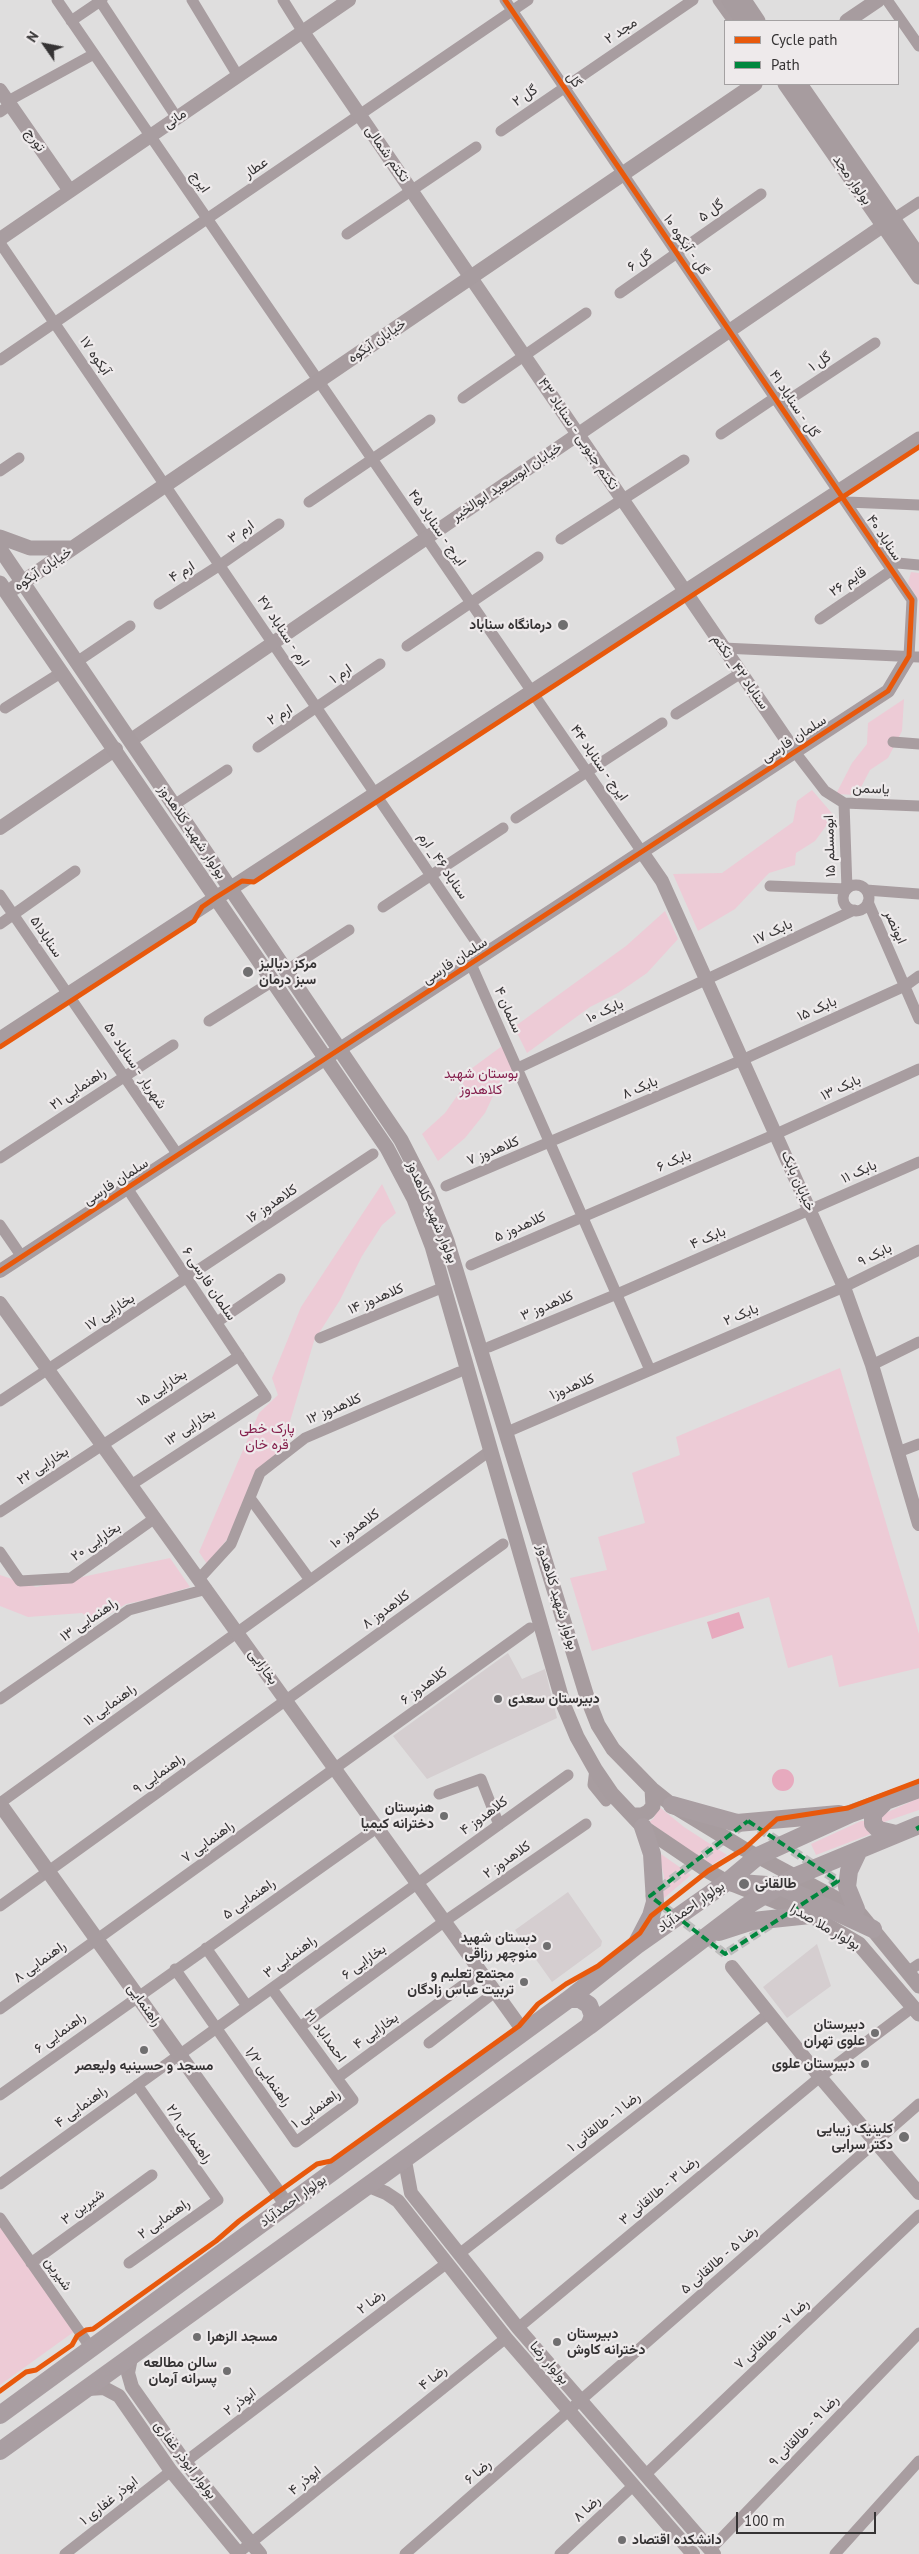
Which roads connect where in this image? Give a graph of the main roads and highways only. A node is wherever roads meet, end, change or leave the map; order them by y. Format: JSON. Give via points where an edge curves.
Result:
{"nodes":[{"id":1,"x":729,"y":0,"type":"edge"},
{"id":2,"x":744,"y":0,"type":"edge"},
{"id":3,"x":878,"y":0,"type":"edge"},
{"id":4,"x":742,"y":20,"type":"edge"},
{"id":5,"x":757,"y":20,"type":"edge"},
{"id":6,"x":848,"y":20,"type":"edge"},
{"id":7,"x":754,"y":85,"type":"edge"},
{"id":8,"x":786,"y":85,"type":"edge"},
{"id":9,"x":801,"y":85,"type":"edge"},
{"id":10,"x":889,"y":222,"type":"junction"},
{"id":11,"x":919,"y":256,"type":"edge"},
{"id":12,"x":919,"y":277,"type":"edge"},
{"id":13,"x":919,"y":439,"type":"edge"},
{"id":14,"x":0,"y":537,"type":"edge"},
{"id":15,"x":72,"y":548,"type":"junction"},
{"id":16,"x":0,"y":549,"type":"edge"},
{"id":17,"x":22,"y":582,"type":"junction"},
{"id":18,"x":2,"y":591,"type":"edge"},
{"id":19,"x":230,"y":889,"type":"junction"},
{"id":20,"x":215,"y":898,"type":"junction"},
{"id":21,"x":0,"y":1039,"type":"edge"},
{"id":22,"x":333,"y":1054,"type":"junction"},
{"id":23,"x":652,"y":1789,"type":"junction"},
{"id":24,"x":919,"y":1789,"type":"edge"},
{"id":25,"x":884,"y":1803,"type":"junction"},
{"id":26,"x":0,"y":1804,"type":"edge"},
{"id":27,"x":672,"y":1805,"type":"junction"},
{"id":28,"x":850,"y":1814,"type":"junction"},
{"id":29,"x":638,"y":1821,"type":"junction"},
{"id":30,"x":919,"y":1825,"type":"edge"},
{"id":31,"x":896,"y":1834,"type":"junction"},
{"id":32,"x":859,"y":1850,"type":"junction"},
{"id":33,"x":758,"y":1856,"type":"junction"},
{"id":34,"x":796,"y":1876,"type":"junction"},
{"id":35,"x":727,"y":1882,"type":"junction"},
{"id":36,"x":780,"y":1886,"type":"junction"},
{"id":37,"x":763,"y":1895,"type":"junction"},
{"id":38,"x":856,"y":1909,"type":"junction"},
{"id":39,"x":810,"y":1915,"type":"junction"},
{"id":40,"x":873,"y":1929,"type":"junction"},
{"id":41,"x":705,"y":1937,"type":"junction"},
{"id":42,"x":859,"y":1944,"type":"junction"},
{"id":43,"x":636,"y":1946,"type":"junction"},
{"id":44,"x":913,"y":1968,"type":"edge"},
{"id":45,"x":919,"y":1986,"type":"edge"},
{"id":46,"x":569,"y":1999,"type":"junction"},
{"id":47,"x":916,"y":2010,"type":"edge"},
{"id":48,"x":589,"y":2026,"type":"junction"},
{"id":49,"x":287,"y":2205,"type":"junction"},
{"id":50,"x":0,"y":2415,"type":"edge"},
{"id":51,"x":0,"y":2451,"type":"edge"}],
"edges":[{"from":1,"to":4,"type":"main road"},
{"from":2,"to":5,"type":"main road"},
{"from":3,"to":6,"type":"main road"},
{"from":7,"to":15,"type":"main road","name":"خیابان آبکوه"},
{"from":8,"to":10,"type":"main road","name":"بولوار مجد"},
{"from":9,"to":10,"type":"main road","name":"بولوار مجد"},
{"from":10,"to":11,"type":"main road","name":"بولوار مجد"},
{"from":10,"to":12,"type":"main road","name":"بولوار مجد"},
{"from":13,"to":19,"type":"main road","via":[[843,496],[685,592]]},
{"from":14,"to":15,"type":"main road","via":[[30,548]]},
{"from":15,"to":17,"type":"main road","name":"خیابان آبکوه"},
{"from":16,"to":17,"type":"main road","name":"بولوار شهید کلاهدوز"},
{"from":17,"to":18,"type":"main road","name":"خیابان آبکوه"},
{"from":17,"to":19,"type":"main road","name":"بولوار شهید کلاهدوز"},
{"from":18,"to":20,"type":"main road","name":"بولوار شهید کلاهدوز","via":[[116,749]]},
{"from":19,"to":20,"type":"main road"},
{"from":19,"to":22,"type":"main road","name":"بولوار شهید کلاهدوز","via":[[287,970]]},
{"from":20,"to":21,"type":"main road"},
{"from":20,"to":22,"type":"main road","name":"بولوار شهید کلاهدوز","via":[[273,981]]},
{"from":22,"to":23,"type":"main road","name":"بولوار شهید کلاهدوز","via":[[401,1140],[428,1193],[447,1241],[587,1697],[613,1750]]},
{"from":22,"to":29,"type":"main road","name":"بولوار شهید کلاهدوز","via":[[414,1199],[432,1246],[564,1706],[595,1769],[612,1794]]},
{"from":23,"to":27,"type":"main road","name":"بولوار شهید کلاهدوز"},
{"from":23,"to":29,"type":"main road","via":[[652,1806]]},
{"from":24,"to":25,"type":"main road","name":"بولوار احمدآباد"},
{"from":25,"to":28,"type":"main road","name":"بولوار احمدآباد"},
{"from":25,"to":31,"type":"main road","via":[[873,1814],[873,1824],[880,1830]]},
{"from":26,"to":49,"type":"main road","name":"راهنمایی"},
{"from":27,"to":28,"type":"main road","via":[[737,1823]]},
{"from":27,"to":33,"type":"main road","name":"بولوار شهید کلاهدوز"},
{"from":28,"to":33,"type":"main road","name":"بولوار احمدآباد"},
{"from":29,"to":35,"type":"main road","name":"بولوار شهید کلاهدوز"},
{"from":29,"to":43,"type":"main road","via":[[652,1854],[656,1902]]},
{"from":30,"to":31,"type":"main road"},
{"from":31,"to":32,"type":"main road"},
{"from":32,"to":34,"type":"main road"},
{"from":32,"to":38,"type":"main road","via":[[849,1871],[847,1887]]},
{"from":33,"to":34,"type":"main road","name":"بولوار شهید کلاهدوز"},
{"from":33,"to":35,"type":"main road","name":"بولوار احمدآباد"},
{"from":34,"to":36,"type":"main road"},
{"from":34,"to":38,"type":"main road","name":"بولوار ملا صدرا"},
{"from":35,"to":36,"type":"main road"},
{"from":35,"to":37,"type":"main road","name":"بولوار شهید کلاهدوز"},
{"from":35,"to":43,"type":"main road","name":"بولوار احمدآباد"},
{"from":36,"to":37,"type":"main road"},
{"from":36,"to":40,"type":"main road"},
{"from":37,"to":39,"type":"main road","name":"بولوار ملا صدرا"},
{"from":37,"to":41,"type":"main road"},
{"from":38,"to":40,"type":"main road","name":"بولوار ملا صدرا"},
{"from":39,"to":41,"type":"main road","via":[[753,1921]]},
{"from":39,"to":42,"type":"main road","name":"بولوار ملا صدرا"},
{"from":40,"to":42,"type":"main road","via":[[861,1934]]},
{"from":40,"to":44,"type":"main road","name":"بولوار ملا صدرا"},
{"from":41,"to":48,"type":"main road"},
{"from":42,"to":47,"type":"main road","name":"بولوار ملا صدرا"},
{"from":43,"to":46,"type":"main road","name":"بولوار احمدآباد"},
{"from":44,"to":45,"type":"main road","name":"بولوار ملا صدرا"},
{"from":46,"to":48,"type":"main road","via":[[580,1999],[589,2005],[593,2016]]},
{"from":46,"to":49,"type":"main road","name":"بولوار احمدآباد"},
{"from":48,"to":51,"type":"main road"},
{"from":49,"to":50,"type":"main road","name":"بولوار احمدآباد"}]}
